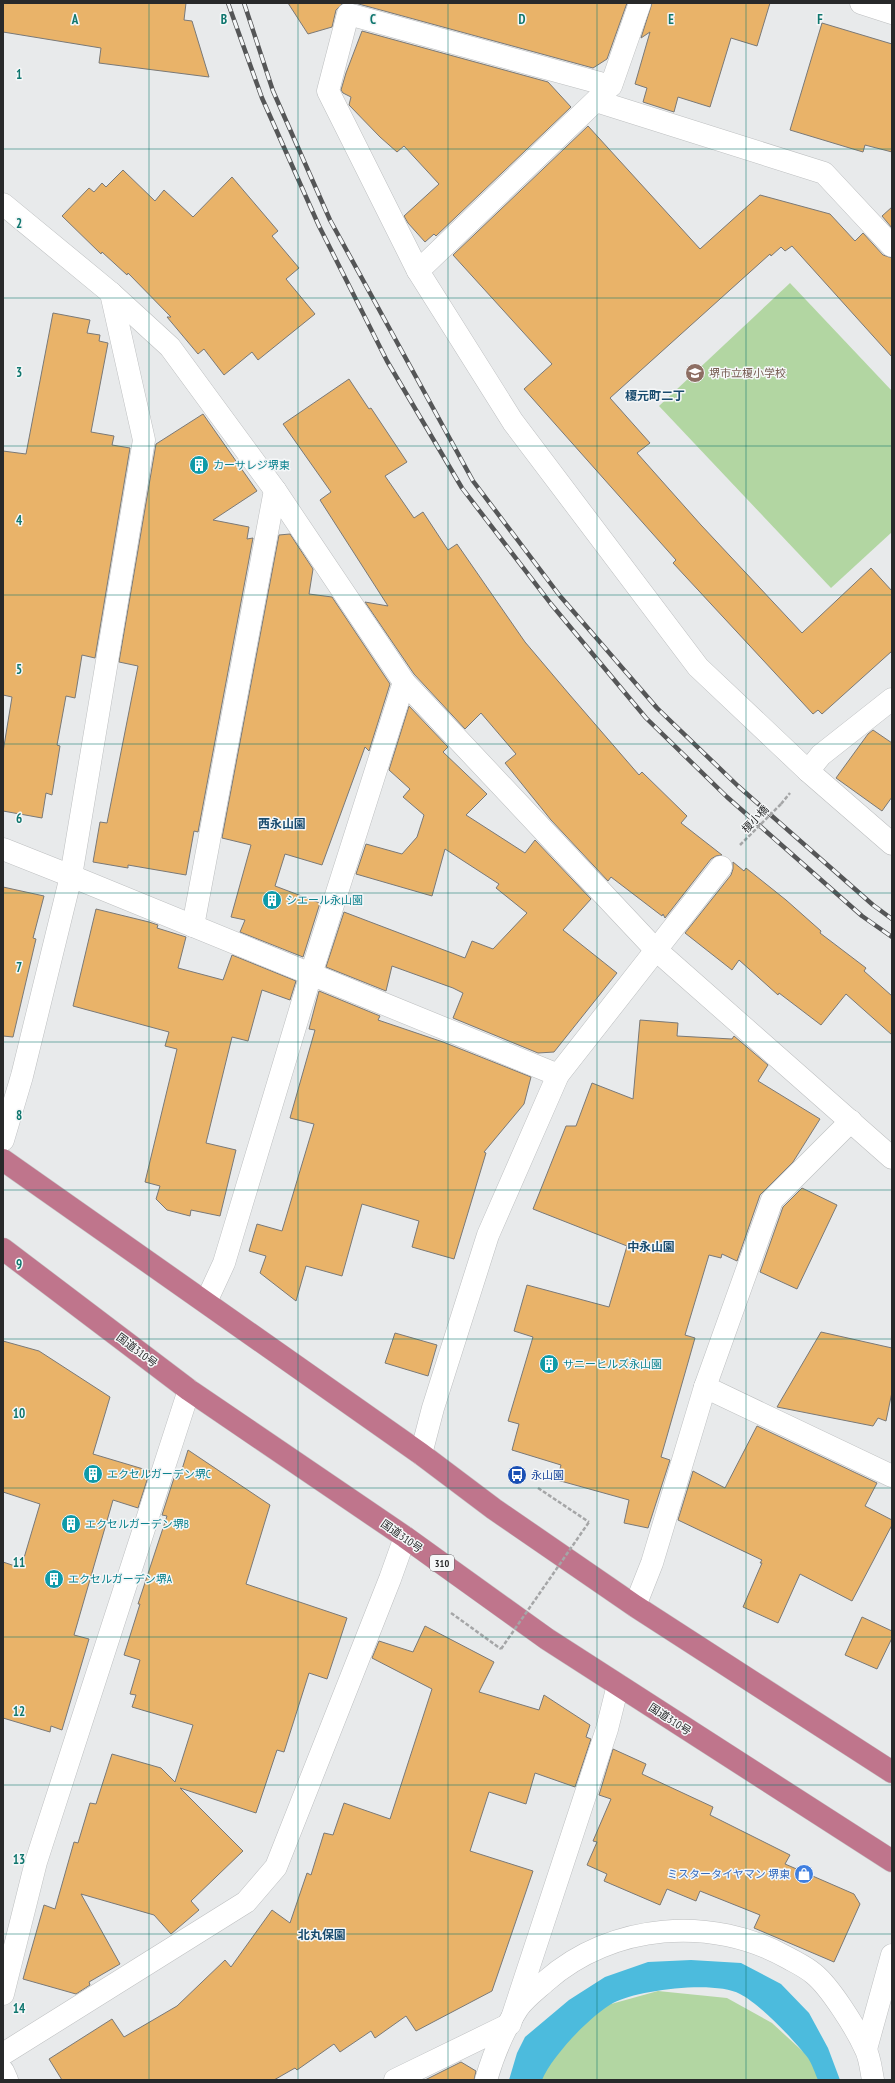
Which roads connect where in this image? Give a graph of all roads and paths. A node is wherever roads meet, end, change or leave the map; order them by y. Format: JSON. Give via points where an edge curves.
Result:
{"nodes":[{"id":1,"x":640,"y":3,"type":"edge"},
{"id":2,"x":861,"y":3,"type":"edge"},
{"id":3,"x":892,"y":13,"type":"edge"},
{"id":4,"x":611,"y":86,"type":"junction"},
{"id":5,"x":596,"y":101,"type":"junction"},
{"id":6,"x":3,"y":204,"type":"edge"},
{"id":7,"x":892,"y":246,"type":"edge"},
{"id":8,"x":418,"y":271,"type":"junction"},
{"id":9,"x":111,"y":293,"type":"junction"},
{"id":10,"x":275,"y":490,"type":"junction"},
{"id":11,"x":404,"y":682,"type":"junction"},
{"id":12,"x":892,"y":699,"type":"edge"},
{"id":13,"x":808,"y":772,"type":"junction"},
{"id":14,"x":781,"y":804,"type":"dead end"},
{"id":15,"x":892,"y":844,"type":"edge"},
{"id":16,"x":740,"y":845,"type":"dead end"},
{"id":17,"x":3,"y":849,"type":"edge"},
{"id":18,"x":721,"y":867,"type":"dead end"},
{"id":19,"x":71,"y":876,"type":"junction"},
{"id":20,"x":193,"y":926,"type":"junction"},
{"id":21,"x":655,"y":949,"type":"junction"},
{"id":22,"x":311,"y":974,"type":"junction"},
{"id":23,"x":558,"y":1075,"type":"junction"},
{"id":24,"x":851,"y":1121,"type":"junction"},
{"id":25,"x":3,"y":1140,"type":"edge"},
{"id":26,"x":892,"y":1158,"type":"edge"},
{"id":27,"x":3,"y":1160,"type":"edge"},
{"id":28,"x":3,"y":1249,"type":"edge"},
{"id":29,"x":206,"y":1302,"type":"junction"},
{"id":30,"x":705,"y":1387,"type":"junction"},
{"id":31,"x":189,"y":1390,"type":"junction"},
{"id":32,"x":421,"y":1454,"type":"junction"},
{"id":33,"x":892,"y":1476,"type":"edge"},
{"id":34,"x":538,"y":1488,"type":"dead end"},
{"id":35,"x":405,"y":1537,"type":"junction"},
{"id":36,"x":635,"y":1606,"type":"junction"},
{"id":37,"x":451,"y":1613,"type":"dead end"},
{"id":38,"x":618,"y":1685,"type":"junction"},
{"id":39,"x":892,"y":1772,"type":"edge"},
{"id":40,"x":892,"y":1861,"type":"edge"},
{"id":41,"x":892,"y":1955,"type":"edge"},
{"id":42,"x":3,"y":1994,"type":"edge"},
{"id":43,"x":510,"y":2024,"type":"junction"},
{"id":44,"x":866,"y":2049,"type":"junction"},
{"id":45,"x":3,"y":2054,"type":"edge"},
{"id":46,"x":3,"y":2071,"type":"edge"},
{"id":47,"x":7,"y":2080,"type":"edge"},
{"id":48,"x":395,"y":2080,"type":"edge"},
{"id":49,"x":486,"y":2080,"type":"edge"},
{"id":50,"x":873,"y":2080,"type":"edge"}],
"edges":[{"from":1,"to":4,"type":"street"},
{"from":2,"to":3,"type":"street"},
{"from":4,"to":5,"type":"street"},
{"from":4,"to":8,"type":"street","via":[[348,14],[328,91]]},
{"from":5,"to":7,"type":"street","via":[[824,173]]},
{"from":5,"to":8,"type":"street"},
{"from":6,"to":9,"type":"street"},
{"from":8,"to":13,"type":"street","via":[[514,422],[698,667]]},
{"from":9,"to":10,"type":"street","via":[[170,347]]},
{"from":9,"to":19,"type":"street","via":[[144,440]]},
{"from":10,"to":11,"type":"street"},
{"from":10,"to":20,"type":"street"},
{"from":11,"to":21,"type":"street"},
{"from":11,"to":22,"type":"street"},
{"from":12,"to":13,"type":"street","via":[[820,755]]},
{"from":13,"to":15,"type":"street"},
{"from":14,"to":16,"type":"path","name":"榎小橋","bridge":true},
{"from":17,"to":19,"type":"street"},
{"from":18,"to":21,"type":"street"},
{"from":19,"to":20,"type":"street"},
{"from":19,"to":25,"type":"street","via":[[22,1076]]},
{"from":20,"to":22,"type":"street"},
{"from":21,"to":23,"type":"street"},
{"from":21,"to":24,"type":"street"},
{"from":22,"to":23,"type":"street"},
{"from":22,"to":29,"type":"street","via":[[224,1263]]},
{"from":23,"to":32,"type":"street","via":[[488,1235]]},
{"from":24,"to":26,"type":"street"},
{"from":24,"to":30,"type":"street","via":[[772,1200]]},
{"from":27,"to":29,"type":"highway"},
{"from":28,"to":31,"type":"highway","name":"国道310号","number":"310"},
{"from":29,"to":32,"type":"highway"},
{"from":30,"to":33,"type":"street"},
{"from":30,"to":36,"type":"street","via":[[652,1563]]},
{"from":31,"to":35,"type":"highway","name":"国道310号","number":"310"},
{"from":31,"to":42,"type":"street","via":[[36,1862]]},
{"from":32,"to":36,"type":"highway","via":[[494,1509]]},
{"from":34,"to":37,"type":"path","bridge":true,"via":[[589,1522],[506,1642],[501,1649]]},
{"from":35,"to":38,"type":"highway","name":"国道310号","number":"310","via":[[547,1639]]},
{"from":35,"to":45,"type":"street","via":[[276,1867],[246,1902]]},
{"from":36,"to":39,"type":"highway"},
{"from":38,"to":40,"type":"highway","name":"国道310号","number":"310"},
{"from":38,"to":43,"type":"street"},
{"from":41,"to":44,"type":"street"},
{"from":43,"to":44,"type":"street","via":[[518,2008],[550,1978],[598,1947],[649,1933],[703,1931],[736,1937],[768,1947],[813,1973],[827,1987]]},
{"from":43,"to":48,"type":"street"},
{"from":43,"to":49,"type":"street"},
{"from":44,"to":50,"type":"street"},
{"from":46,"to":47,"type":"street"}]}
